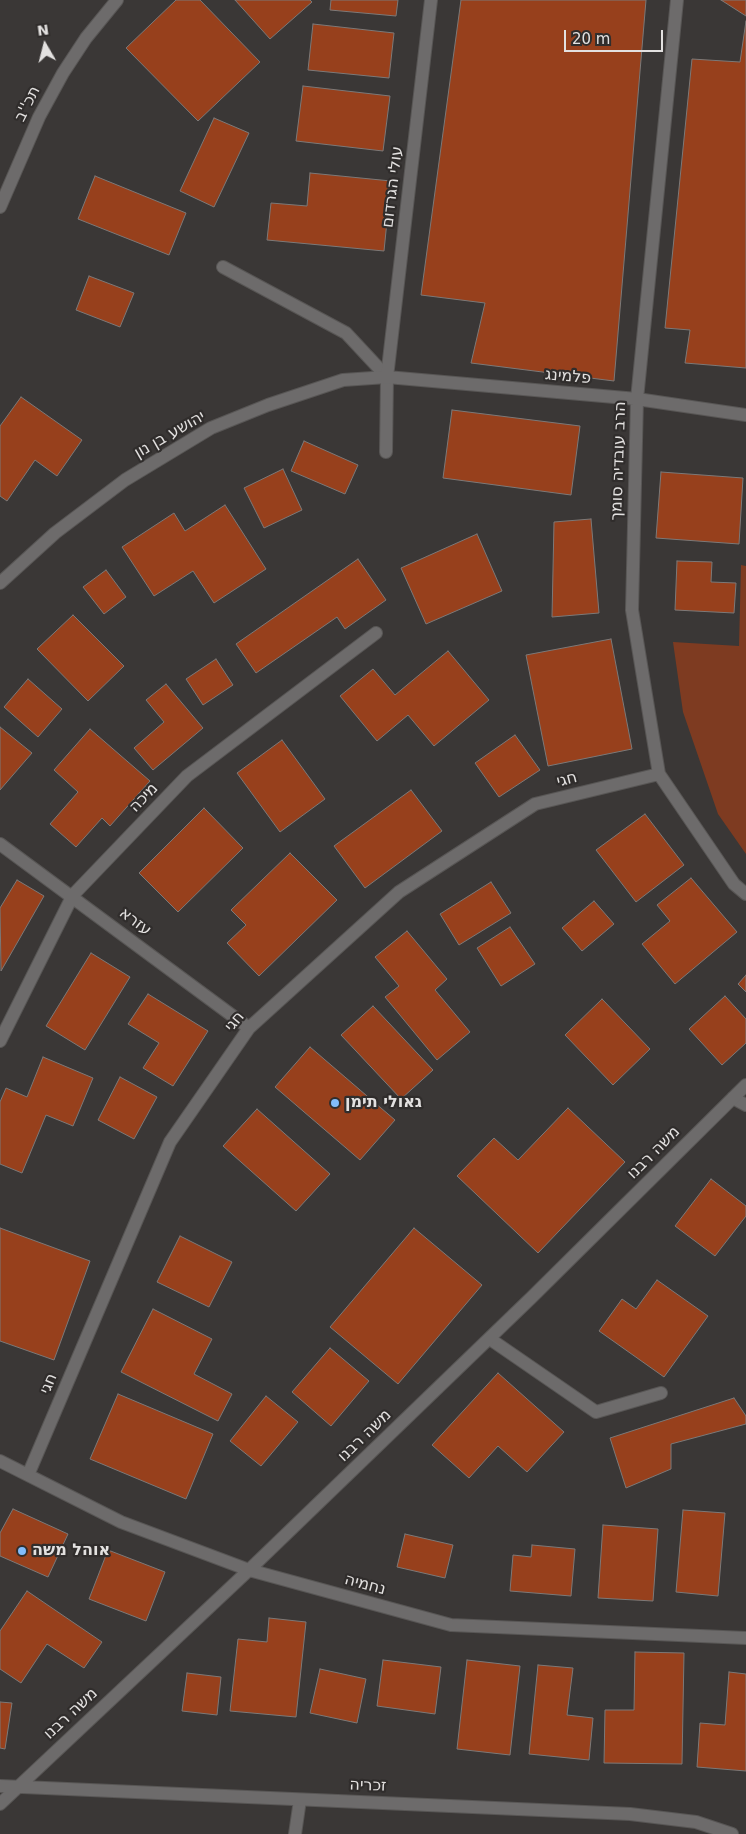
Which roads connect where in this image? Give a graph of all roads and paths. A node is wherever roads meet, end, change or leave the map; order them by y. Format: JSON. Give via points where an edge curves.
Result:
{"nodes":[{"id":1,"x":118,"y":0,"type":"edge"},
{"id":2,"x":431,"y":0,"type":"edge"},
{"id":3,"x":677,"y":0,"type":"edge"},
{"id":4,"x":0,"y":207,"type":"edge"},
{"id":5,"x":223,"y":267,"type":"dead end"},
{"id":6,"x":387,"y":377,"type":"junction"},
{"id":7,"x":637,"y":399,"type":"junction"},
{"id":8,"x":746,"y":415,"type":"edge"},
{"id":9,"x":386,"y":452,"type":"dead end"},
{"id":10,"x":0,"y":583,"type":"edge"},
{"id":11,"x":376,"y":633,"type":"dead end"},
{"id":12,"x":659,"y":774,"type":"junction"},
{"id":13,"x":0,"y":844,"type":"edge"},
{"id":14,"x":746,"y":894,"type":"edge"},
{"id":15,"x":73,"y":895,"type":"junction"},
{"id":16,"x":249,"y":1028,"type":"junction"},
{"id":17,"x":0,"y":1041,"type":"edge"},
{"id":18,"x":746,"y":1085,"type":"edge"},
{"id":19,"x":733,"y":1098,"type":"junction"},
{"id":20,"x":746,"y":1104,"type":"edge"},
{"id":21,"x":490,"y":1339,"type":"junction"},
{"id":22,"x":661,"y":1393,"type":"dead end"},
{"id":23,"x":0,"y":1461,"type":"edge"},
{"id":24,"x":28,"y":1475,"type":"junction"},
{"id":25,"x":249,"y":1570,"type":"junction"},
{"id":26,"x":746,"y":1638,"type":"edge"},
{"id":27,"x":0,"y":1786,"type":"edge"},
{"id":28,"x":16,"y":1788,"type":"junction"},
{"id":29,"x":300,"y":1800,"type":"junction"},
{"id":30,"x":0,"y":1804,"type":"edge"},
{"id":31,"x":295,"y":1834,"type":"edge"},
{"id":32,"x":732,"y":1834,"type":"edge"}],
"edges":[{"from":1,"to":4,"type":"street","name":"תכ''ב","via":[[86,38],[63,73],[39,117]]},
{"from":2,"to":6,"type":"street","name":"עולי הגרדום"},
{"from":3,"to":7,"type":"street","name":"הרב עובדיה סומך"},
{"from":5,"to":6,"type":"street","via":[[346,333]]},
{"from":6,"to":7,"type":"street","name":"פלמינג"},
{"from":6,"to":9,"type":"street","name":"עולי הגרדום"},
{"from":6,"to":10,"type":"street","name":"יהושע בן נון","via":[[343,380],[211,428],[125,480],[55,533]]},
{"from":7,"to":8,"type":"street","name":"פלמינג"},
{"from":7,"to":12,"type":"street","name":"הרב עובדיה סומך","via":[[632,610]]},
{"from":11,"to":15,"type":"street","name":"מיכה","via":[[187,776]]},
{"from":12,"to":14,"type":"street","name":"הרב עובדיה סומך","via":[[734,884]]},
{"from":12,"to":16,"type":"street","name":"חגי","via":[[535,804],[399,892]]},
{"from":13,"to":15,"type":"street","name":"עזרא"},
{"from":15,"to":16,"type":"street","name":"עזרא"},
{"from":15,"to":17,"type":"street","name":"מיכה"},
{"from":16,"to":24,"type":"street","name":"חגי","via":[[170,1142]]},
{"from":18,"to":19,"type":"street","name":"משה רבנו"},
{"from":19,"to":20,"type":"street"},
{"from":19,"to":21,"type":"street","name":"משה רבנו"},
{"from":21,"to":22,"type":"street","via":[[596,1412]]},
{"from":21,"to":25,"type":"street","name":"משה רבנו"},
{"from":23,"to":24,"type":"street","name":"נחמיה"},
{"from":24,"to":25,"type":"street","name":"נחמיה","via":[[121,1522]]},
{"from":25,"to":26,"type":"street","name":"נחמיה","via":[[451,1625]]},
{"from":25,"to":28,"type":"street","name":"משה רבנו"},
{"from":27,"to":28,"type":"street","name":"זכריה"},
{"from":28,"to":29,"type":"street","name":"זכריה"},
{"from":28,"to":30,"type":"street","name":"משה רבנו"},
{"from":29,"to":31,"type":"street"},
{"from":29,"to":32,"type":"street","name":"זכריה","via":[[630,1814],[696,1822]]}]}
